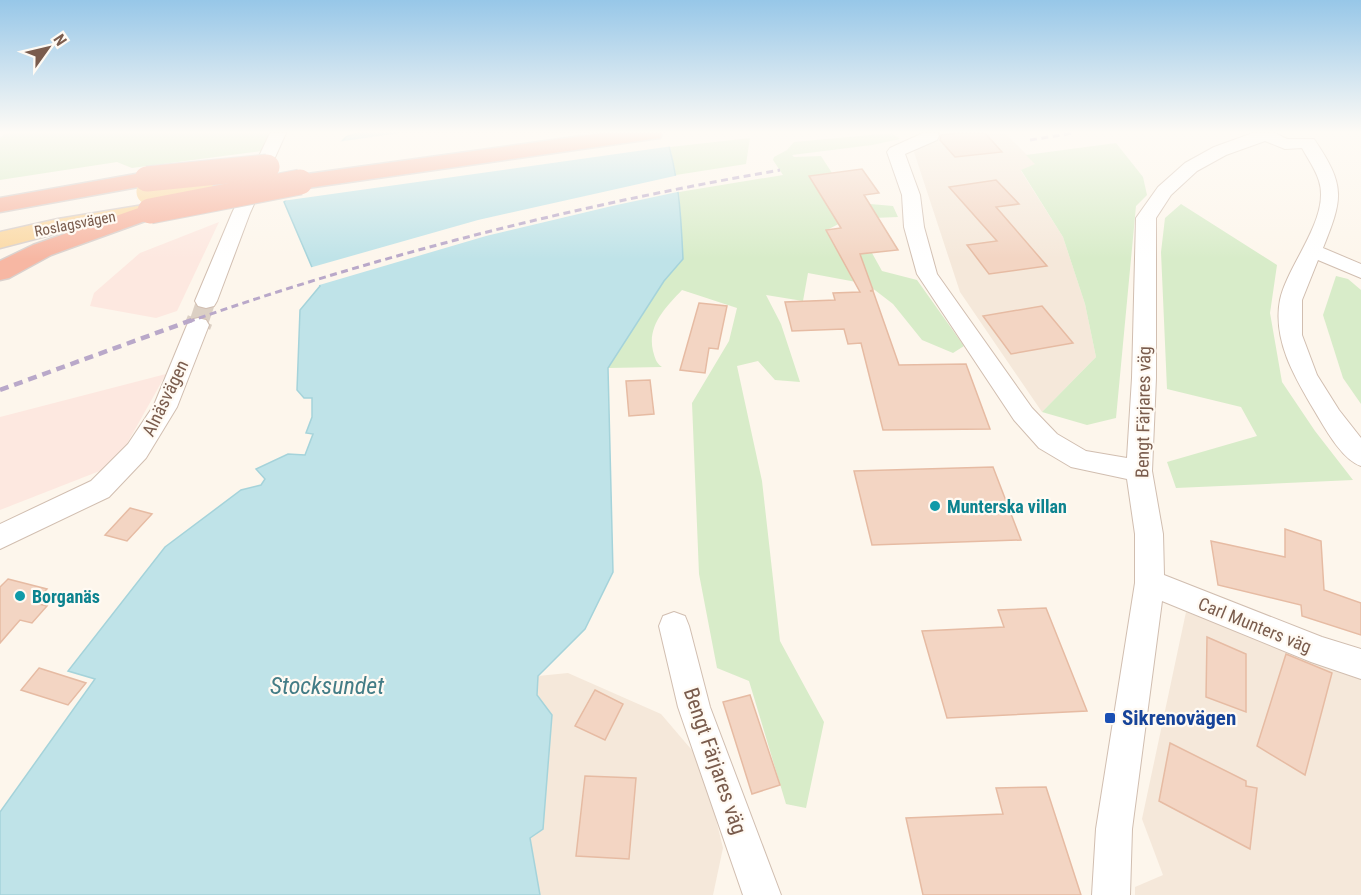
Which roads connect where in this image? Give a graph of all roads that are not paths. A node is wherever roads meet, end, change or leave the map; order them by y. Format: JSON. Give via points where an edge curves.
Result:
{"nodes":[{"id":1,"x":233,"y":175,"type":"edge"},
{"id":2,"x":259,"y":175,"type":"edge"},
{"id":3,"x":349,"y":175,"type":"edge"},
{"id":4,"x":904,"y":175,"type":"edge"},
{"id":5,"x":1182,"y":175,"type":"edge"},
{"id":6,"x":1326,"y":175,"type":"edge"},
{"id":7,"x":149,"y":194,"type":"junction"},
{"id":8,"x":0,"y":206,"type":"edge"},
{"id":9,"x":0,"y":226,"type":"edge"},
{"id":10,"x":0,"y":240,"type":"edge"},
{"id":11,"x":1314,"y":251,"type":"junction"},
{"id":12,"x":0,"y":272,"type":"edge"},
{"id":13,"x":1361,"y":272,"type":"edge"},
{"id":14,"x":1361,"y":456,"type":"edge"},
{"id":15,"x":1139,"y":471,"type":"junction"},
{"id":16,"x":0,"y":537,"type":"edge"},
{"id":17,"x":1150,"y":583,"type":"junction"},
{"id":18,"x":674,"y":626,"type":"dead end"},
{"id":19,"x":1361,"y":664,"type":"edge"},
{"id":20,"x":762,"y":895,"type":"edge"},
{"id":21,"x":1110,"y":895,"type":"edge"}],
"edges":[{"from":1,"to":7,"type":"main road","name":"Roslagsvägen","bridge":true},
{"from":2,"to":16,"type":"street","name":"Alnäsvägen","via":[[165,407],[137,451],[100,489]]},
{"from":3,"to":7,"type":"highway","bridge":true},
{"from":4,"to":15,"type":"street","via":[[927,274],[1023,414],[1048,441],[1080,460]]},
{"from":5,"to":15,"type":"street","name":"Bengt Färjares väg","via":[[1164,191],[1146,218]]},
{"from":6,"to":11,"type":"street","via":[[1329,210]]},
{"from":7,"to":8,"type":"highway"},
{"from":7,"to":9,"type":"main road","name":"Roslagsvägen"},
{"from":7,"to":10,"type":"main road","name":"Roslagsvägen","via":[[58,226]]},
{"from":7,"to":12,"type":"highway"},
{"from":11,"to":13,"type":"street"},
{"from":11,"to":14,"type":"street","via":[[1292,300],[1291,335],[1306,376]]},
{"from":15,"to":17,"type":"street","name":"Bengt Färjares väg","via":[[1149,534]]},
{"from":17,"to":19,"type":"street","name":"Carl Munters väg"},
{"from":17,"to":21,"type":"street","name":"Bengt Färjares väg","via":[[1114,829]]},
{"from":18,"to":20,"type":"street","name":"Bengt Färjares väg","via":[[694,706]]}]}
